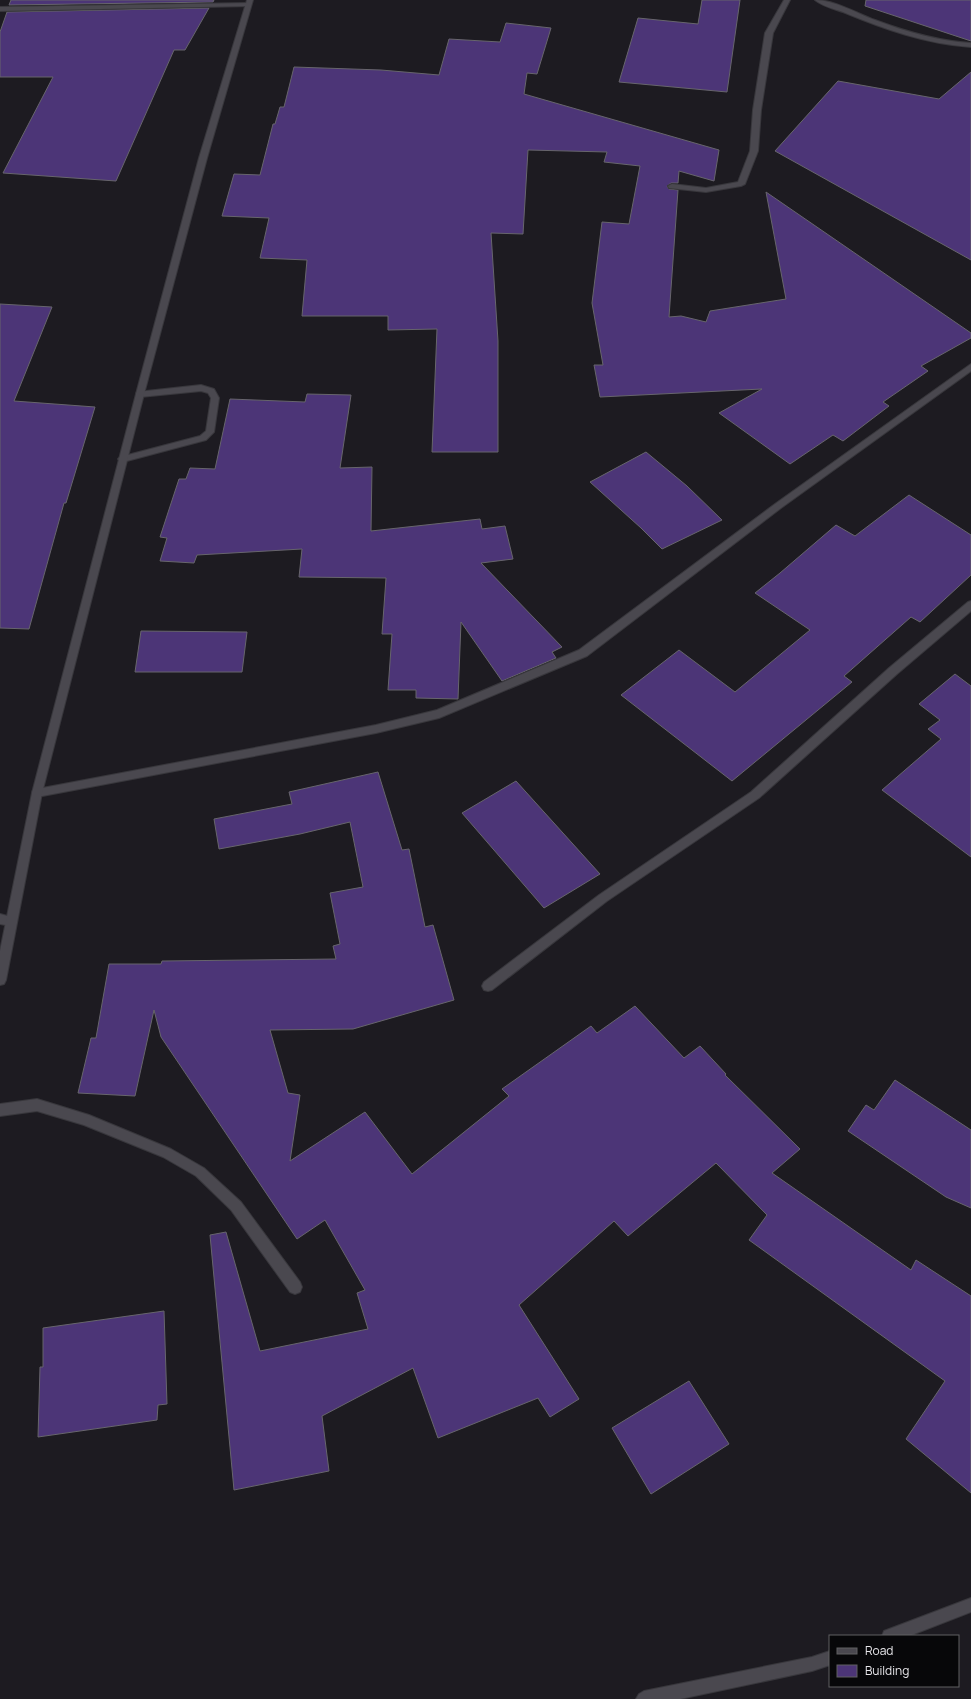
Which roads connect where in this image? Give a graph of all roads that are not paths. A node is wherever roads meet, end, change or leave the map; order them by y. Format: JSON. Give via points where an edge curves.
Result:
{"nodes":[{"id":1,"x":787,"y":0,"type":"edge"},
{"id":2,"x":818,"y":0,"type":"edge"},
{"id":3,"x":250,"y":2,"type":"edge"},
{"id":4,"x":0,"y":9,"type":"edge"},
{"id":5,"x":971,"y":45,"type":"edge"},
{"id":6,"x":672,"y":186,"type":"dead end"},
{"id":7,"x":971,"y":367,"type":"edge"},
{"id":8,"x":140,"y":394,"type":"junction"},
{"id":9,"x":123,"y":459,"type":"junction"},
{"id":10,"x":971,"y":605,"type":"edge"},
{"id":11,"x":37,"y":793,"type":"junction"},
{"id":12,"x":6,"y":920,"type":"edge"},
{"id":13,"x":0,"y":980,"type":"edge"},
{"id":14,"x":488,"y":986,"type":"dead end"},
{"id":15,"x":0,"y":1110,"type":"edge"},
{"id":16,"x":296,"y":1287,"type":"dead end"},
{"id":17,"x":971,"y":1605,"type":"edge"},
{"id":18,"x":892,"y":1635,"type":"edge"},
{"id":19,"x":829,"y":1658,"type":"edge"},
{"id":20,"x":644,"y":1699,"type":"edge"}],
"edges":[{"from":1,"to":6,"type":"street","via":[[769,33],[757,110],[754,151],[741,184],[706,190]]},
{"from":2,"to":5,"type":"street","via":[[882,25],[922,37]]},
{"from":3,"to":4,"type":"street"},
{"from":3,"to":8,"type":"street","via":[[203,158]]},
{"from":7,"to":11,"type":"street","via":[[778,506],[583,653],[439,714],[376,729]]},
{"from":8,"to":9,"type":"street"},
{"from":8,"to":9,"type":"street","via":[[201,388],[211,391],[215,398],[210,432],[203,438]]},
{"from":9,"to":11,"type":"street"},
{"from":10,"to":14,"type":"street","via":[[755,795],[603,898]]},
{"from":11,"to":12,"type":"street"},
{"from":12,"to":13,"type":"street"},
{"from":15,"to":16,"type":"street","via":[[37,1105],[71,1115],[130,1136],[168,1153],[200,1172],[236,1206]]},
{"from":17,"to":18,"type":"street"},
{"from":19,"to":20,"type":"street"}]}
